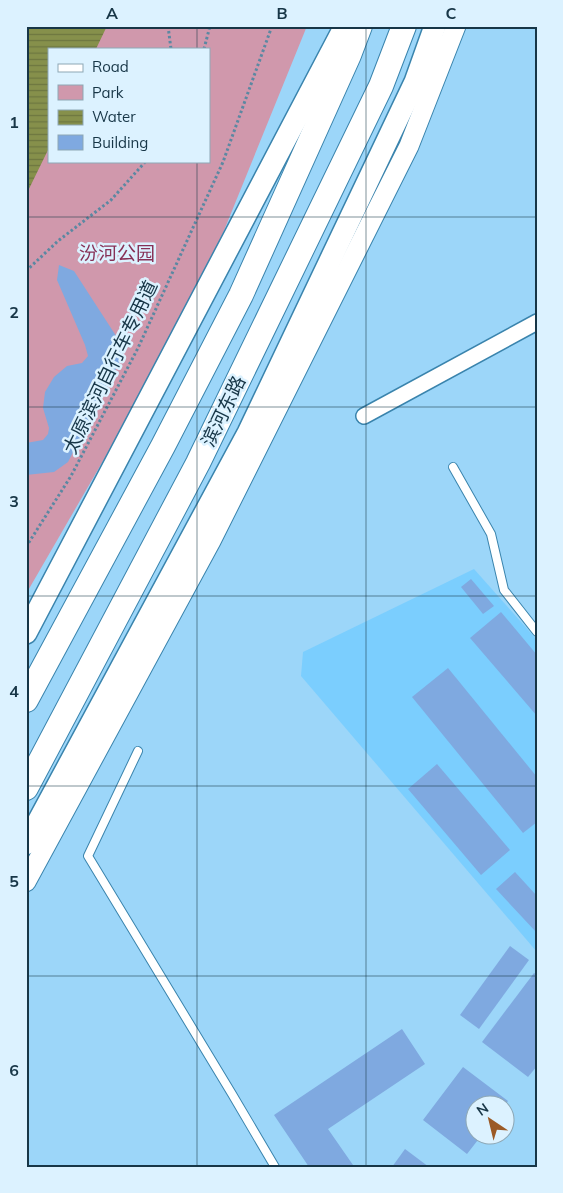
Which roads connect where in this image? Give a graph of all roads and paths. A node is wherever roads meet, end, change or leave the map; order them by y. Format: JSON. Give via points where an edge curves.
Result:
{"nodes":[{"id":1,"x":168,"y":26,"type":"edge"},
{"id":2,"x":210,"y":26,"type":"edge"},
{"id":3,"x":272,"y":26,"type":"edge"},
{"id":4,"x":345,"y":26,"type":"edge"},
{"id":5,"x":360,"y":26,"type":"edge"},
{"id":6,"x":404,"y":26,"type":"edge"},
{"id":7,"x":435,"y":26,"type":"edge"},
{"id":8,"x":456,"y":26,"type":"edge"},
{"id":9,"x":171,"y":48,"type":"edge"},
{"id":10,"x":204,"y":48,"type":"edge"},
{"id":11,"x":145,"y":162,"type":"edge"},
{"id":12,"x":26,"y":271,"type":"edge"},
{"id":13,"x":537,"y":322,"type":"edge"},
{"id":14,"x":364,"y":416,"type":"dead end"},
{"id":15,"x":453,"y":466,"type":"dead end"},
{"id":16,"x":26,"y":547,"type":"edge"},
{"id":17,"x":537,"y":632,"type":"edge"},
{"id":18,"x":26,"y":633,"type":"edge"},
{"id":19,"x":26,"y":700,"type":"edge"},
{"id":20,"x":138,"y":751,"type":"dead end"},
{"id":21,"x":26,"y":788,"type":"edge"},
{"id":22,"x":26,"y":844,"type":"edge"},
{"id":23,"x":26,"y":882,"type":"edge"},
{"id":24,"x":275,"y":1167,"type":"edge"}],
"edges":[{"from":1,"to":9,"type":"path"},
{"from":2,"to":10,"type":"path"},
{"from":3,"to":16,"type":"path","name":"太原滨河自行车专用道","via":[[223,162],[138,348],[71,476]]},
{"from":4,"to":18,"type":"main road"},
{"from":5,"to":19,"type":"main road","name":"滨河东路","via":[[241,295]]},
{"from":6,"to":21,"type":"main road","name":"滨河东路","via":[[381,86],[198,464]]},
{"from":7,"to":22,"type":"main road","via":[[415,82],[248,433]]},
{"from":8,"to":23,"type":"street","via":[[410,146],[210,541]]},
{"from":11,"to":12,"type":"path","via":[[111,200],[58,241]]},
{"from":13,"to":14,"type":"street"},
{"from":15,"to":17,"type":"lane","via":[[491,534],[504,590]]},
{"from":20,"to":24,"type":"lane","via":[[88,856]]}]}
